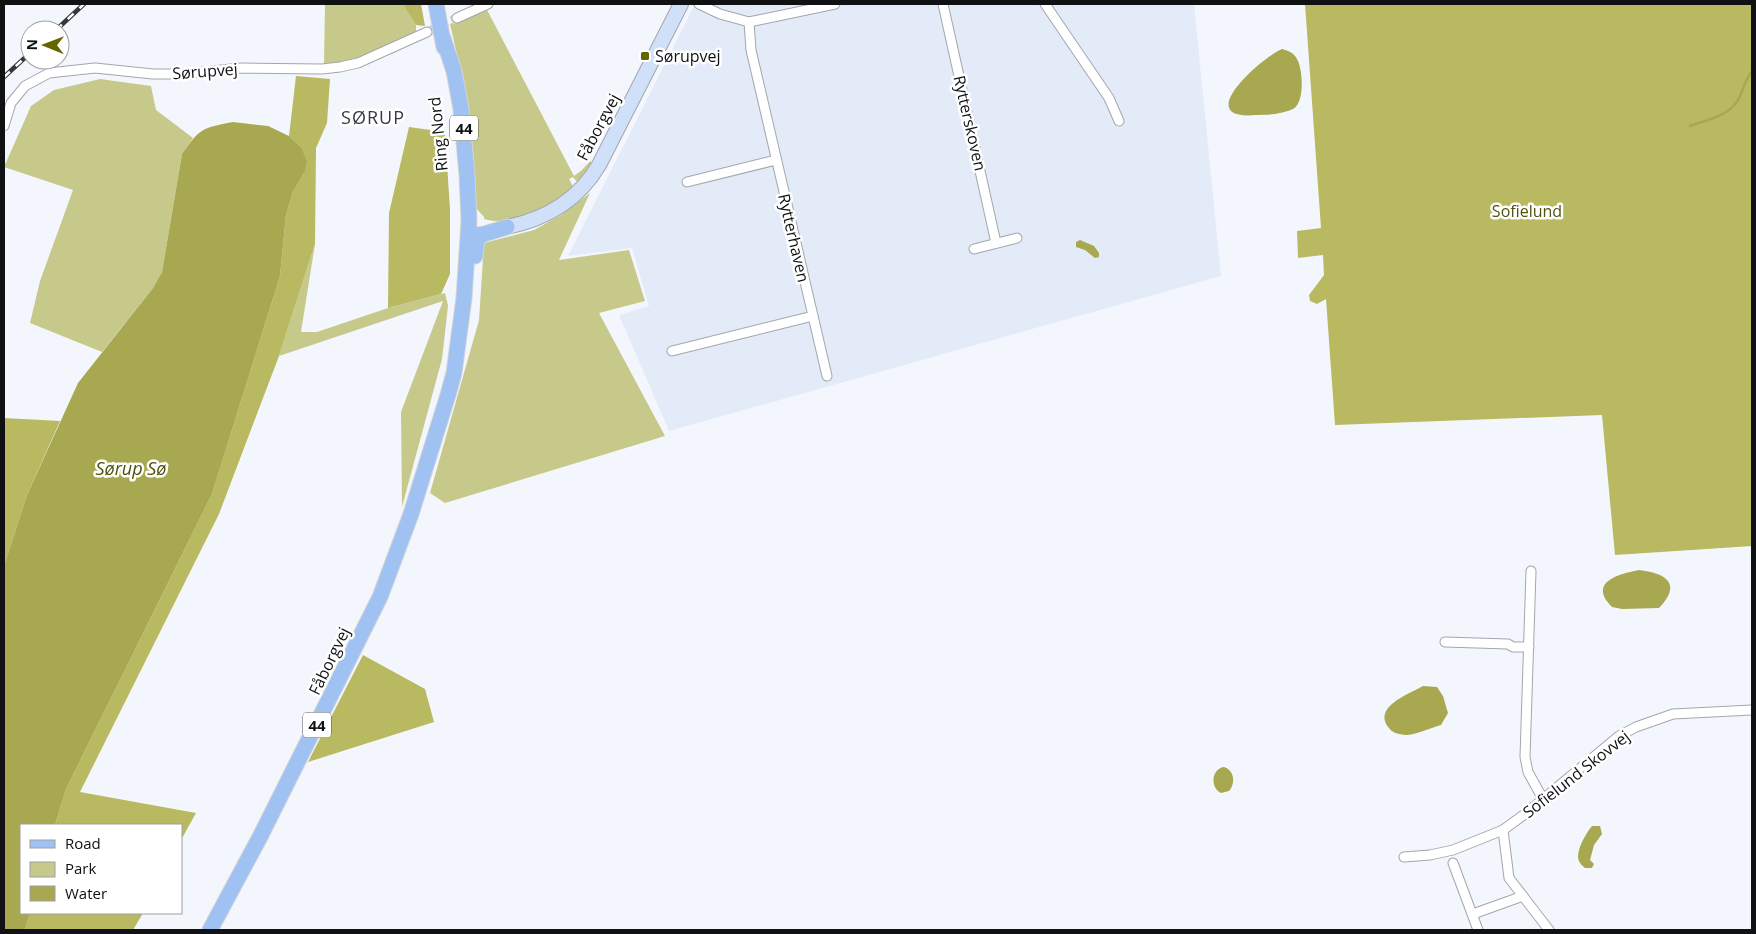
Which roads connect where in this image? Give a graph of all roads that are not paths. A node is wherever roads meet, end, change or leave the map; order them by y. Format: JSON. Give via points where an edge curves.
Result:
{"nodes":[{"id":1,"x":436,"y":4,"type":"edge"},
{"id":2,"x":488,"y":4,"type":"edge"},
{"id":3,"x":681,"y":4,"type":"edge"},
{"id":4,"x":699,"y":4,"type":"edge"},
{"id":5,"x":834,"y":4,"type":"edge"},
{"id":6,"x":943,"y":4,"type":"edge"},
{"id":7,"x":1045,"y":4,"type":"edge"},
{"id":8,"x":457,"y":18,"type":"tunnel mouth"},
{"id":9,"x":749,"y":22,"type":"junction"},
{"id":10,"x":427,"y":32,"type":"tunnel mouth"},
{"id":11,"x":1119,"y":121,"type":"dead end"},
{"id":12,"x":4,"y":126,"type":"edge"},
{"id":13,"x":776,"y":160,"type":"junction"},
{"id":14,"x":687,"y":182,"type":"dead end"},
{"id":15,"x":507,"y":227,"type":"joint"},
{"id":16,"x":470,"y":229,"type":"junction"},
{"id":17,"x":1017,"y":238,"type":"dead end"},
{"id":18,"x":996,"y":243,"type":"junction"},
{"id":19,"x":974,"y":249,"type":"dead end"},
{"id":20,"x":813,"y":316,"type":"junction"},
{"id":21,"x":672,"y":351,"type":"dead end"},
{"id":22,"x":827,"y":376,"type":"dead end"},
{"id":23,"x":438,"y":424,"type":"junction"},
{"id":24,"x":1531,"y":571,"type":"dead end"},
{"id":25,"x":1445,"y":642,"type":"dead end"},
{"id":26,"x":1529,"y":648,"type":"junction"},
{"id":27,"x":1752,"y":710,"type":"edge"},
{"id":28,"x":1543,"y":799,"type":"junction"},
{"id":29,"x":1503,"y":830,"type":"junction"},
{"id":30,"x":1404,"y":856,"type":"dead end"},
{"id":31,"x":1453,"y":863,"type":"dead end"},
{"id":32,"x":1523,"y":896,"type":"junction"},
{"id":33,"x":1473,"y":914,"type":"junction"},
{"id":34,"x":210,"y":930,"type":"edge"},
{"id":35,"x":1478,"y":930,"type":"edge"},
{"id":36,"x":1549,"y":930,"type":"edge"}],
"edges":[{"from":1,"to":16,"type":"main road","name":"Ring Nord","number":"44"},
{"from":2,"to":8,"type":"street"},
{"from":3,"to":15,"type":"street","name":"Fåborgvej","via":[[591,177],[572,198],[550,213]]},
{"from":4,"to":9,"type":"street"},
{"from":5,"to":9,"type":"street"},
{"from":6,"to":18,"type":"street","name":"Rytterskoven"},
{"from":7,"to":11,"type":"street","via":[[1108,98]]},
{"from":9,"to":13,"type":"street","name":"Rytterhaven","via":[[751,50]]},
{"from":10,"to":12,"type":"street","name":"Sørupvej","via":[[358,63],[322,69],[240,68],[153,74],[95,68],[49,74],[25,86],[11,103]]},
{"from":13,"to":14,"type":"street"},
{"from":13,"to":20,"type":"street","name":"Rytterhaven"},
{"from":15,"to":16,"type":"main road"},
{"from":16,"to":23,"type":"main road","name":"Fåborgvej","number":"44"},
{"from":16,"to":23,"type":"main road","name":"Fåborgvej","number":"44","via":[[478,237],[468,326]]},
{"from":17,"to":18,"type":"street"},
{"from":18,"to":19,"type":"street"},
{"from":20,"to":21,"type":"street"},
{"from":20,"to":22,"type":"street","name":"Rytterhaven"},
{"from":23,"to":34,"type":"main road","name":"Fåborgvej","number":"44","via":[[411,514],[380,597]]},
{"from":24,"to":26,"type":"street"},
{"from":25,"to":26,"type":"street"},
{"from":26,"to":28,"type":"street","via":[[1525,757],[1528,772]]},
{"from":27,"to":28,"type":"street","name":"Sofielund Skovvej","via":[[1674,714],[1636,727],[1618,736]]},
{"from":28,"to":29,"type":"street","name":"Sofielund Skovvej"},
{"from":29,"to":30,"type":"street","name":"Sofielund Skovvej","via":[[1453,850]]},
{"from":29,"to":32,"type":"street","via":[[1509,878]]},
{"from":31,"to":33,"type":"street"},
{"from":32,"to":33,"type":"street"},
{"from":32,"to":36,"type":"street"},
{"from":33,"to":35,"type":"street"}]}
